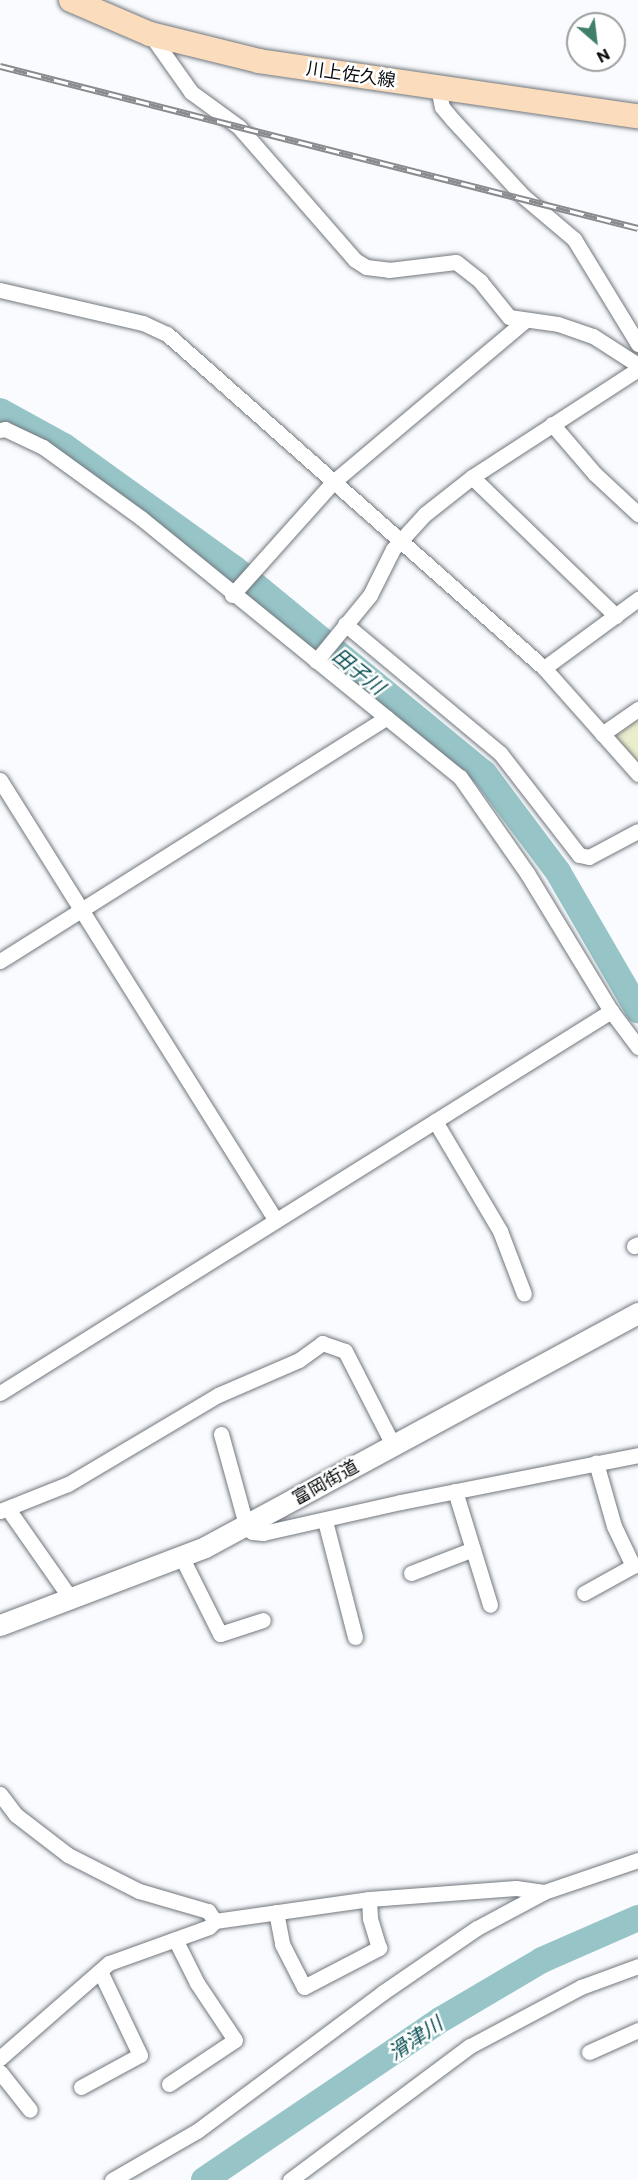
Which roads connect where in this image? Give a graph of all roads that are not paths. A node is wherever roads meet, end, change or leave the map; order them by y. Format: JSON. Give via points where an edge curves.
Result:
{"nodes":[{"id":1,"x":81,"y":3,"type":"edge"},
{"id":2,"x":150,"y":34,"type":"junction"},
{"id":3,"x":438,"y":87,"type":"junction"},
{"id":4,"x":638,"y":116,"type":"edge"},
{"id":5,"x":0,"y":290,"type":"edge"},
{"id":6,"x":523,"y":322,"type":"junction"},
{"id":7,"x":638,"y":344,"type":"edge"},
{"id":8,"x":638,"y":365,"type":"edge"},
{"id":9,"x":638,"y":369,"type":"edge"},
{"id":10,"x":552,"y":424,"type":"junction"},
{"id":11,"x":0,"y":430,"type":"edge"},
{"id":12,"x":472,"y":477,"type":"junction"},
{"id":13,"x":332,"y":483,"type":"junction"},
{"id":14,"x":638,"y":514,"type":"edge"},
{"id":15,"x":399,"y":542,"type":"junction"},
{"id":16,"x":234,"y":592,"type":"junction"},
{"id":17,"x":638,"y":599,"type":"edge"},
{"id":18,"x":616,"y":616,"type":"junction"},
{"id":19,"x":341,"y":628,"type":"junction"},
{"id":20,"x":319,"y":657,"type":"junction"},
{"id":21,"x":544,"y":668,"type":"junction"},
{"id":22,"x":638,"y":709,"type":"edge"},
{"id":23,"x":387,"y":717,"type":"junction"},
{"id":24,"x":602,"y":734,"type":"junction"},
{"id":25,"x":638,"y":774,"type":"edge"},
{"id":26,"x":0,"y":780,"type":"edge"},
{"id":27,"x":638,"y":831,"type":"edge"},
{"id":28,"x":82,"y":909,"type":"junction"},
{"id":29,"x":0,"y":961,"type":"edge"},
{"id":30,"x":611,"y":1011,"type":"junction"},
{"id":31,"x":638,"y":1047,"type":"edge"},
{"id":32,"x":435,"y":1121,"type":"junction"},
{"id":33,"x":275,"y":1219,"type":"junction"},
{"id":34,"x":524,"y":1293,"type":"dead end"},
{"id":35,"x":638,"y":1313,"type":"edge"},
{"id":36,"x":0,"y":1393,"type":"edge"},
{"id":37,"x":221,"y":1434,"type":"dead end"},
{"id":38,"x":393,"y":1444,"type":"junction"},
{"id":39,"x":638,"y":1455,"type":"edge"},
{"id":40,"x":596,"y":1462,"type":"junction"},
{"id":41,"x":455,"y":1491,"type":"junction"},
{"id":42,"x":4,"y":1510,"type":"edge"},
{"id":43,"x":325,"y":1521,"type":"junction"},
{"id":44,"x":246,"y":1525,"type":"junction"},
{"id":45,"x":473,"y":1549,"type":"junction"},
{"id":46,"x":182,"y":1558,"type":"junction"},
{"id":47,"x":411,"y":1573,"type":"dead end"},
{"id":48,"x":584,"y":1593,"type":"dead end"},
{"id":49,"x":71,"y":1599,"type":"junction"},
{"id":50,"x":490,"y":1605,"type":"dead end"},
{"id":51,"x":263,"y":1620,"type":"dead end"},
{"id":52,"x":0,"y":1625,"type":"edge"},
{"id":53,"x":355,"y":1637,"type":"dead end"},
{"id":54,"x":2,"y":1803,"type":"edge"},
{"id":55,"x":638,"y":1860,"type":"edge"},
{"id":56,"x":544,"y":1892,"type":"junction"},
{"id":57,"x":369,"y":1899,"type":"junction"},
{"id":58,"x":276,"y":1912,"type":"junction"},
{"id":59,"x":215,"y":1921,"type":"junction"},
{"id":60,"x":175,"y":1939,"type":"junction"},
{"id":61,"x":638,"y":1966,"type":"edge"},
{"id":62,"x":100,"y":1971,"type":"junction"},
{"id":63,"x":638,"y":2031,"type":"edge"},
{"id":64,"x":589,"y":2052,"type":"dead end"},
{"id":65,"x":0,"y":2058,"type":"edge"},
{"id":66,"x":0,"y":2072,"type":"edge"},
{"id":67,"x":169,"y":2084,"type":"dead end"},
{"id":68,"x":81,"y":2087,"type":"dead end"},
{"id":69,"x":30,"y":2110,"type":"dead end"},
{"id":70,"x":112,"y":2180,"type":"edge"},
{"id":71,"x":290,"y":2180,"type":"edge"}],
"edges":[{"from":1,"to":2,"type":"main road","name":"川上佐久線"},
{"from":2,"to":3,"type":"main road","name":"川上佐久線","via":[[259,61]]},
{"from":2,"to":6,"type":"street","via":[[191,92],[239,127],[355,260],[366,267],[389,270],[456,262],[480,281],[504,313]]},
{"from":3,"to":4,"type":"main road","name":"川上佐久線"},
{"from":3,"to":7,"type":"street","via":[[438,98],[447,113],[523,196],[574,239]]},
{"from":5,"to":13,"type":"street","via":[[143,322],[166,334]]},
{"from":6,"to":8,"type":"street","via":[[558,324],[593,336]]},
{"from":6,"to":13,"type":"street"},
{"from":9,"to":10,"type":"street"},
{"from":10,"to":12,"type":"street"},
{"from":10,"to":14,"type":"street","via":[[595,474]]},
{"from":11,"to":16,"type":"street","via":[[43,447]]},
{"from":12,"to":15,"type":"street","via":[[425,514]]},
{"from":12,"to":18,"type":"street"},
{"from":13,"to":15,"type":"street"},
{"from":13,"to":16,"type":"street"},
{"from":15,"to":19,"type":"street","via":[[370,595]]},
{"from":15,"to":21,"type":"street"},
{"from":16,"to":20,"type":"street"},
{"from":17,"to":18,"type":"street"},
{"from":18,"to":21,"type":"street"},
{"from":19,"to":20,"type":"street"},
{"from":19,"to":27,"type":"street","via":[[500,753],[579,855],[589,857]]},
{"from":20,"to":23,"type":"street"},
{"from":21,"to":24,"type":"street"},
{"from":22,"to":24,"type":"street"},
{"from":23,"to":28,"type":"street"},
{"from":23,"to":30,"type":"street","via":[[447,765],[470,789],[527,873]]},
{"from":24,"to":25,"type":"street"},
{"from":26,"to":28,"type":"street"},
{"from":28,"to":29,"type":"street"},
{"from":28,"to":33,"type":"street"},
{"from":30,"to":31,"type":"street"},
{"from":30,"to":32,"type":"street"},
{"from":32,"to":33,"type":"street"},
{"from":32,"to":34,"type":"street","via":[[500,1231]]},
{"from":33,"to":36,"type":"street"},
{"from":35,"to":38,"type":"main road","name":"富岡街道"},
{"from":37,"to":44,"type":"street"},
{"from":38,"to":42,"type":"street","via":[[345,1351],[315,1344],[299,1360],[219,1395],[68,1484]]},
{"from":38,"to":44,"type":"main road","name":"富岡街道"},
{"from":39,"to":40,"type":"street"},
{"from":40,"to":41,"type":"street"},
{"from":40,"to":48,"type":"street","via":[[614,1526],[633,1566]]},
{"from":41,"to":43,"type":"street"},
{"from":41,"to":45,"type":"street"},
{"from":42,"to":49,"type":"street"},
{"from":43,"to":44,"type":"street","via":[[263,1533],[252,1532]]},
{"from":43,"to":53,"type":"street"},
{"from":44,"to":46,"type":"main road","name":"富岡街道"},
{"from":45,"to":47,"type":"street"},
{"from":45,"to":50,"type":"street"},
{"from":46,"to":49,"type":"main road","name":"富岡街道"},
{"from":46,"to":51,"type":"street","via":[[220,1634]]},
{"from":49,"to":52,"type":"main road","name":"富岡街道"},
{"from":54,"to":59,"type":"street","via":[[78,1860],[139,1891],[208,1911]]},
{"from":55,"to":56,"type":"street"},
{"from":56,"to":57,"type":"street","via":[[516,1888]]},
{"from":56,"to":70,"type":"street","via":[[433,1956],[255,2091],[197,2131]]},
{"from":57,"to":58,"type":"street"},
{"from":57,"to":58,"type":"street","via":[[379,1948],[304,1987],[282,1944]]},
{"from":58,"to":59,"type":"street"},
{"from":59,"to":60,"type":"street","via":[[210,1927]]},
{"from":60,"to":62,"type":"street","via":[[118,1958]]},
{"from":60,"to":67,"type":"street","via":[[197,1983],[235,2040]]},
{"from":61,"to":71,"type":"street","via":[[581,1988],[470,2046]]},
{"from":62,"to":65,"type":"street"},
{"from":62,"to":68,"type":"street","via":[[140,2055]]},
{"from":63,"to":64,"type":"street"},
{"from":66,"to":69,"type":"street"}]}
